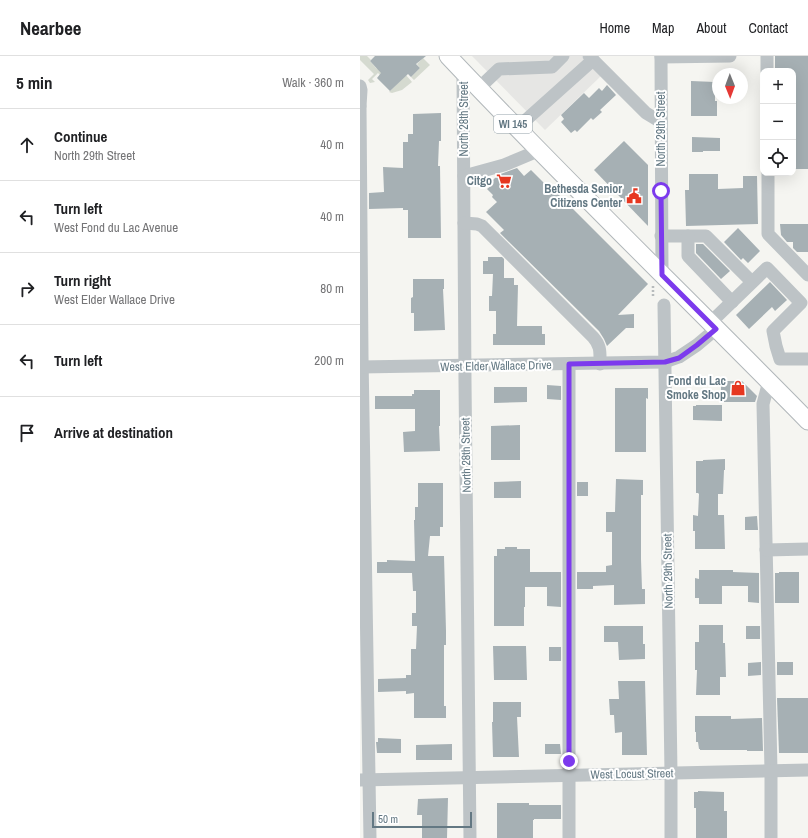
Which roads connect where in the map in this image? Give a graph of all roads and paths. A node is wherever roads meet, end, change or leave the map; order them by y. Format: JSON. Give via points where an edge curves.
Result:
{"nodes":[{"id":1,"x":448,"y":56,"type":"edge"},
{"id":2,"x":564,"y":56,"type":"edge"},
{"id":3,"x":730,"y":56,"type":"edge"},
{"id":4,"x":767,"y":56,"type":"edge"},
{"id":5,"x":661,"y":57,"type":"edge"},
{"id":6,"x":591,"y":58,"type":"edge"},
{"id":7,"x":767,"y":68,"type":"edge"},
{"id":8,"x":464,"y":73,"type":"junction"},
{"id":9,"x":360,"y":86,"type":"edge"},
{"id":10,"x":479,"y":88,"type":"junction"},
{"id":11,"x":360,"y":106,"type":"edge"},
{"id":12,"x":661,"y":122,"type":"junction"},
{"id":13,"x":517,"y":128,"type":"junction"},
{"id":14,"x":540,"y":150,"type":"junction"},
{"id":15,"x":464,"y":176,"type":"junction"},
{"id":16,"x":768,"y":176,"type":"edge"},
{"id":17,"x":464,"y":224,"type":"junction"},
{"id":18,"x":661,"y":236,"type":"junction"},
{"id":19,"x":688,"y":236,"type":"junction"},
{"id":20,"x":662,"y":275,"type":"junction"},
{"id":21,"x":808,"y":275,"type":"edge"},
{"id":22,"x":752,"y":282,"type":"junction"},
{"id":23,"x":732,"y":302,"type":"junction"},
{"id":24,"x":664,"y":305,"type":"dead end"},
{"id":25,"x":713,"y":326,"type":"junction"},
{"id":26,"x":808,"y":359,"type":"edge"},
{"id":27,"x":665,"y":362,"type":"junction"},
{"id":28,"x":569,"y":364,"type":"junction"},
{"id":29,"x":600,"y":364,"type":"junction"},
{"id":30,"x":465,"y":366,"type":"junction"},
{"id":31,"x":361,"y":368,"type":"edge"},
{"id":32,"x":768,"y":381,"type":"junction"},
{"id":33,"x":808,"y":421,"type":"edge"},
{"id":34,"x":808,"y":549,"type":"edge"},
{"id":35,"x":766,"y":550,"type":"junction"},
{"id":36,"x":808,"y":770,"type":"edge"},
{"id":37,"x":771,"y":771,"type":"junction"},
{"id":38,"x":672,"y":773,"type":"junction"},
{"id":39,"x":569,"y":775,"type":"junction"},
{"id":40,"x":469,"y":778,"type":"junction"},
{"id":41,"x":365,"y":780,"type":"edge"},
{"id":42,"x":370,"y":838,"type":"edge"},
{"id":43,"x":470,"y":838,"type":"edge"},
{"id":44,"x":569,"y":838,"type":"edge"},
{"id":45,"x":671,"y":838,"type":"edge"},
{"id":46,"x":771,"y":838,"type":"edge"}],
"edges":[{"from":1,"to":8,"type":"main road","number":"WI 145"},
{"from":2,"to":10,"type":"street","via":[[552,67],[499,69]]},
{"from":3,"to":5,"type":"street"},
{"from":4,"to":7,"type":"street"},
{"from":5,"to":12,"type":"street","name":"North 29th Street"},
{"from":6,"to":12,"type":"street","via":[[646,113]]},
{"from":6,"to":13,"type":"street"},
{"from":8,"to":10,"type":"main road","number":"WI 145"},
{"from":8,"to":15,"type":"street","name":"North 28th Street"},
{"from":9,"to":11,"type":"street"},
{"from":10,"to":13,"type":"main road","number":"WI 145"},
{"from":11,"to":31,"type":"street"},
{"from":12,"to":18,"type":"street","name":"North 29th Street"},
{"from":13,"to":14,"type":"main road","number":"WI 145"},
{"from":14,"to":15,"type":"street","via":[[504,165]]},
{"from":14,"to":20,"type":"main road","number":"WI 145"},
{"from":15,"to":17,"type":"street","name":"North 28th Street"},
{"from":16,"to":21,"type":"street","via":[[768,234]]},
{"from":17,"to":29,"type":"street","via":[[482,226],[598,343]]},
{"from":17,"to":30,"type":"street","name":"North 28th Street"},
{"from":18,"to":19,"type":"street"},
{"from":18,"to":20,"type":"street","name":"North 29th Street"},
{"from":19,"to":22,"type":"street","via":[[706,236]]},
{"from":19,"to":23,"type":"street","via":[[688,256]]},
{"from":20,"to":25,"type":"main road","number":"WI 145"},
{"from":22,"to":23,"type":"street","name":"West Elder Wallace Drive"},
{"from":22,"to":26,"type":"street","name":"West Elder Wallace Drive","via":[[767,268],[801,303],[773,331],[780,359]]},
{"from":23,"to":25,"type":"street","name":"West Elder Wallace Drive"},
{"from":24,"to":27,"type":"street","name":"North 29th Street"},
{"from":25,"to":27,"type":"street","name":"West Elder Wallace Drive","via":[[697,345],[679,358]]},
{"from":25,"to":32,"type":"main road","number":"WI 145"},
{"from":27,"to":29,"type":"street","name":"West Elder Wallace Drive"},
{"from":27,"to":38,"type":"street","name":"North 29th Street"},
{"from":28,"to":29,"type":"street","name":"West Elder Wallace Drive"},
{"from":28,"to":30,"type":"street","name":"West Elder Wallace Drive"},
{"from":28,"to":39,"type":"street"},
{"from":30,"to":31,"type":"street","name":"West Elder Wallace Drive"},
{"from":30,"to":40,"type":"street","name":"North 28th Street"},
{"from":31,"to":41,"type":"street"},
{"from":32,"to":33,"type":"main road","number":"WI 145"},
{"from":32,"to":35,"type":"street","via":[[763,404]]},
{"from":34,"to":35,"type":"street"},
{"from":35,"to":37,"type":"street"},
{"from":36,"to":37,"type":"street","name":"West Locust Street"},
{"from":37,"to":38,"type":"street","name":"West Locust Street"},
{"from":37,"to":46,"type":"street"},
{"from":38,"to":39,"type":"street","name":"West Locust Street"},
{"from":38,"to":45,"type":"street","name":"North 29th Street"},
{"from":39,"to":40,"type":"street","name":"West Locust Street"},
{"from":39,"to":44,"type":"street"},
{"from":40,"to":41,"type":"street","name":"West Locust Street"},
{"from":40,"to":43,"type":"street","name":"North 28th Street"},
{"from":41,"to":42,"type":"street"}]}
